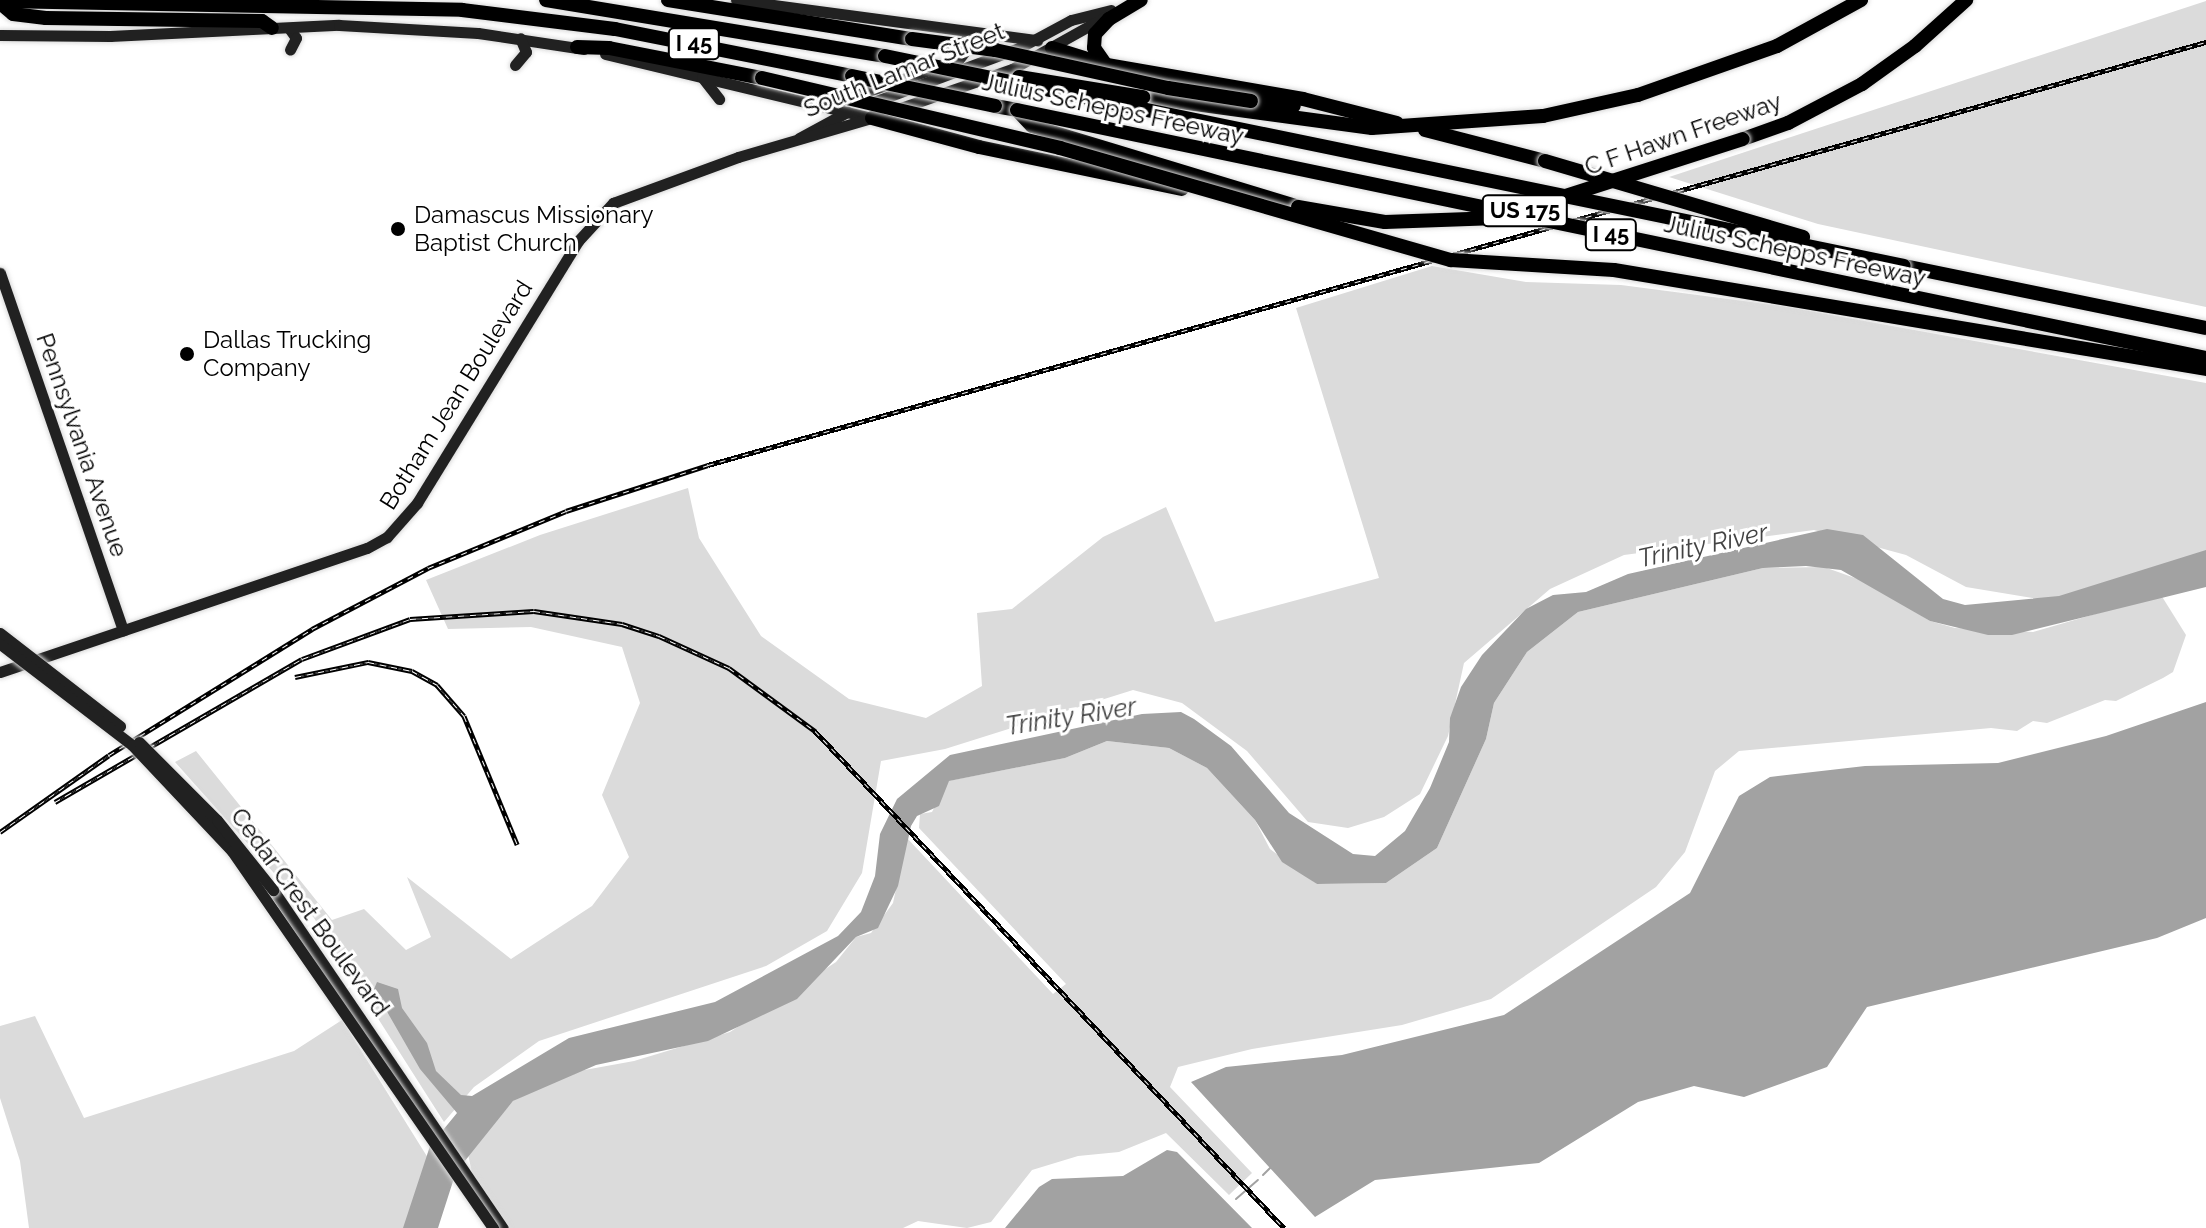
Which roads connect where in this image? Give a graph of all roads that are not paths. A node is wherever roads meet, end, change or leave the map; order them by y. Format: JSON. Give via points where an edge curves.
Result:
{"nodes":[{"id":1,"x":546,"y":0,"type":"edge"},
{"id":2,"x":668,"y":0,"type":"edge"},
{"id":3,"x":736,"y":0,"type":"edge"},
{"id":4,"x":1139,"y":0,"type":"edge"},
{"id":5,"x":1861,"y":0,"type":"edge"},
{"id":6,"x":1966,"y":0,"type":"edge"},
{"id":7,"x":0,"y":2,"type":"edge"},
{"id":8,"x":1116,"y":9,"type":"junction"},
{"id":9,"x":272,"y":28,"type":"junction"},
{"id":10,"x":289,"y":28,"type":"junction"},
{"id":11,"x":964,"y":31,"type":"junction"},
{"id":12,"x":0,"y":35,"type":"edge"},
{"id":13,"x":1010,"y":36,"type":"junction"},
{"id":14,"x":520,"y":38,"type":"junction"},
{"id":15,"x":1036,"y":39,"type":"junction"},
{"id":16,"x":577,"y":47,"type":"junction"},
{"id":17,"x":1019,"y":48,"type":"junction"},
{"id":18,"x":1052,"y":48,"type":"junction"},
{"id":19,"x":290,"y":50,"type":"dead end"},
{"id":20,"x":515,"y":65,"type":"dead end"},
{"id":21,"x":1107,"y":65,"type":"junction"},
{"id":22,"x":1012,"y":69,"type":"junction"},
{"id":23,"x":975,"y":75,"type":"junction"},
{"id":24,"x":828,"y":107,"type":"junction"},
{"id":25,"x":1017,"y":110,"type":"junction"},
{"id":26,"x":846,"y":112,"type":"junction"},
{"id":27,"x":872,"y":118,"type":"junction"},
{"id":28,"x":1394,"y":122,"type":"junction"},
{"id":29,"x":798,"y":139,"type":"junction"},
{"id":30,"x":1241,"y":201,"type":"junction"},
{"id":31,"x":1904,"y":266,"type":"junction"},
{"id":32,"x":0,"y":273,"type":"edge"},
{"id":33,"x":2206,"y":328,"type":"edge"},
{"id":34,"x":2206,"y":358,"type":"edge"},
{"id":35,"x":2206,"y":369,"type":"edge"},
{"id":36,"x":123,"y":630,"type":"junction"},
{"id":37,"x":0,"y":633,"type":"edge"},
{"id":38,"x":0,"y":644,"type":"edge"},
{"id":39,"x":0,"y":672,"type":"edge"},
{"id":40,"x":493,"y":1228,"type":"edge"},
{"id":41,"x":503,"y":1228,"type":"edge"}],
"edges":[{"from":1,"to":23,"type":"highway","name":"Julius Schepps Freeway","number":"I 45","bridge":true},
{"from":2,"to":28,"type":"highway","bridge":true,"via":[[995,50],[1168,88]]},
{"from":3,"to":11,"type":"main road","name":"Julius Schepps Freeway"},
{"from":4,"to":8,"type":"main road","name":"South Lamar Street"},
{"from":4,"to":21,"type":"highway","via":[[1095,34],[1094,48]]},
{"from":5,"to":23,"type":"highway","bridge":true,"via":[[1777,46],[1628,98],[1472,124],[1372,128],[1045,78]]},
{"from":6,"to":25,"type":"highway","name":"C F Hawn Freeway","number":"US 175","bridge":true,"via":[[1881,71],[1788,123],[1533,209],[1479,220],[1385,222],[1312,210],[1032,126]]},
{"from":7,"to":9,"type":"highway","via":[[13,14],[62,20],[262,21]]},
{"from":7,"to":25,"type":"highway","name":"Julius Schepps Freeway","number":"I 45","bridge":true,"via":[[373,5],[475,11],[627,31]]},
{"from":8,"to":15,"type":"main road","name":"South Lamar Street","via":[[1086,15]]},
{"from":8,"to":18,"type":"main road","name":"South Lamar Street"},
{"from":9,"to":10,"type":"main road"},
{"from":9,"to":12,"type":"main road"},
{"from":10,"to":14,"type":"main road","via":[[339,25]]},
{"from":10,"to":19,"type":"main road","via":[[296,38]]},
{"from":11,"to":13,"type":"main road","name":"Julius Schepps Freeway"},
{"from":11,"to":24,"type":"main road","via":[[967,49],[958,60]]},
{"from":13,"to":15,"type":"main road","name":"Julius Schepps Freeway"},
{"from":13,"to":17,"type":"main road"},
{"from":14,"to":16,"type":"main road"},
{"from":14,"to":20,"type":"main road","via":[[526,52]]},
{"from":15,"to":17,"type":"main road","name":"South Lamar Street"},
{"from":15,"to":18,"type":"main road","name":"Julius Schepps Freeway"},
{"from":16,"to":24,"type":"main road"},
{"from":16,"to":30,"type":"highway","bridge":true,"via":[[609,48],[762,78],[1060,148]]},
{"from":17,"to":22,"type":"main road"},
{"from":17,"to":26,"type":"main road","name":"South Lamar Street"},
{"from":18,"to":21,"type":"highway"},
{"from":18,"to":22,"type":"main road","name":"South Lamar Street"},
{"from":21,"to":28,"type":"highway"},
{"from":22,"to":27,"type":"main road","name":"South Lamar Street"},
{"from":23,"to":31,"type":"highway","name":"Julius Schepps Freeway","number":"I 45","bridge":true},
{"from":24,"to":26,"type":"main road"},
{"from":25,"to":34,"type":"highway","name":"Julius Schepps Freeway","number":"I 45","bridge":true},
{"from":26,"to":27,"type":"main road"},
{"from":26,"to":29,"type":"main road","name":"South Lamar Street"},
{"from":27,"to":29,"type":"main road","name":"Botham Jean Boulevard"},
{"from":27,"to":30,"type":"highway","bridge":true,"via":[[1012,154]]},
{"from":28,"to":31,"type":"highway","bridge":true},
{"from":29,"to":36,"type":"main road","name":"Botham Jean Boulevard","via":[[630,195],[594,221],[417,503],[387,537]]},
{"from":30,"to":35,"type":"highway","bridge":true,"via":[[1451,260],[1614,270]]},
{"from":31,"to":33,"type":"highway","name":"Julius Schepps Freeway","number":"I 45"},
{"from":32,"to":36,"type":"main road","name":"Pennsylvania Avenue"},
{"from":36,"to":39,"type":"main road","name":"Botham Jean Boulevard"},
{"from":37,"to":41,"type":"main road","name":"Cedar Crest Boulevard","bridge":true,"via":[[109,716],[217,820],[287,909]]},
{"from":38,"to":40,"type":"main road","name":"Cedar Crest Boulevard","bridge":true,"via":[[132,745],[232,851]]}]}
